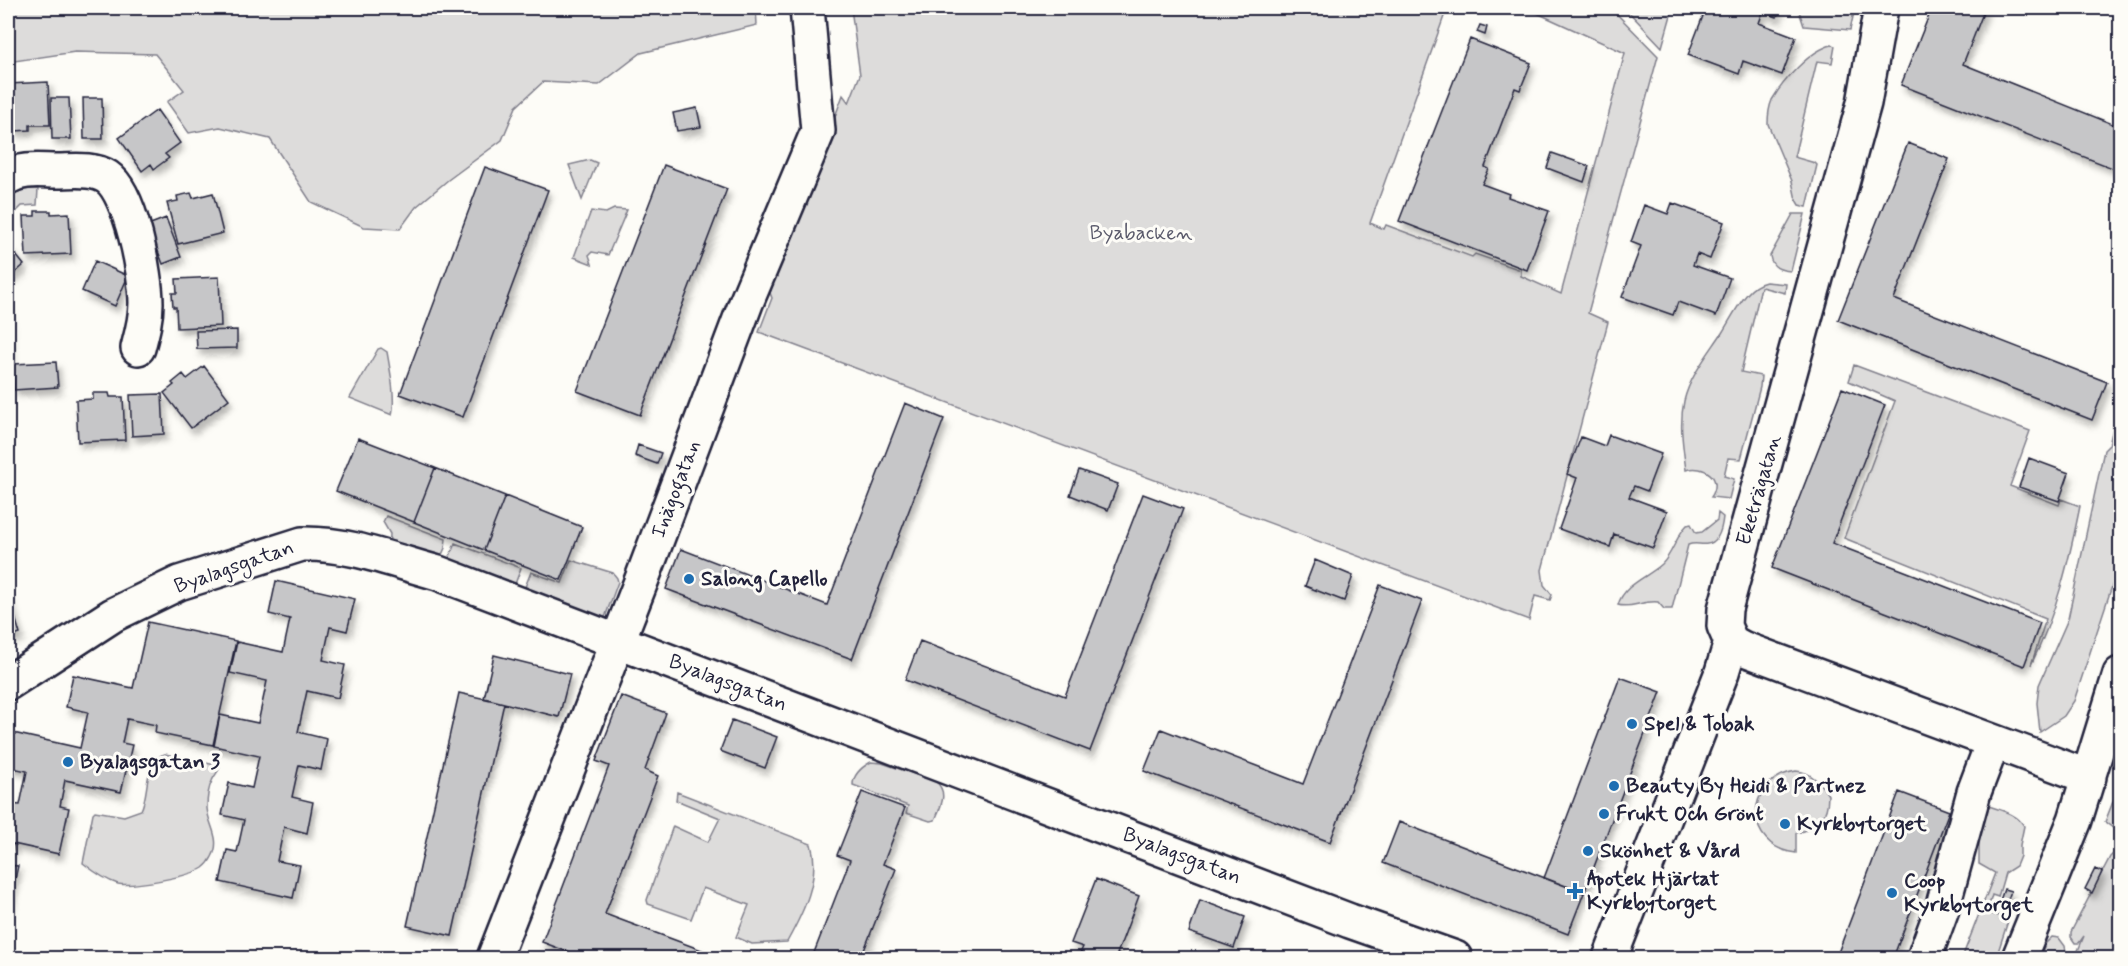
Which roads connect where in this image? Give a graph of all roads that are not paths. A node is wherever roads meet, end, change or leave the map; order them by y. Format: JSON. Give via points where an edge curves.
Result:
{"nodes":[{"id":1,"x":1881,"y":8,"type":"edge"},
{"id":2,"x":807,"y":10,"type":"edge"},
{"id":3,"x":8,"y":177,"type":"edge"},
{"id":4,"x":138,"y":348,"type":"dead end"},
{"id":5,"x":618,"y":640,"type":"junction"},
{"id":6,"x":1731,"y":642,"type":"junction"},
{"id":7,"x":2121,"y":674,"type":"edge"},
{"id":8,"x":8,"y":682,"type":"edge"},
{"id":9,"x":1993,"y":742,"type":"junction"},
{"id":10,"x":2089,"y":777,"type":"junction"},
{"id":11,"x":494,"y":958,"type":"edge"},
{"id":12,"x":1455,"y":958,"type":"edge"},
{"id":13,"x":1610,"y":958,"type":"edge"},
{"id":14,"x":1924,"y":958,"type":"edge"},
{"id":15,"x":2019,"y":958,"type":"edge"}],
"edges":[{"from":1,"to":6,"type":"street","name":"Eketrägatan","via":[[1864,102],[1725,609],[1724,626]]},
{"from":2,"to":5,"type":"street","name":"Inägogatan","via":[[818,131],[746,303]]},
{"from":3,"to":4,"type":"street","via":[[24,170],[91,171],[116,184],[142,260],[146,311]]},
{"from":5,"to":8,"type":"street","name":"Byalagsgatan","via":[[438,573],[346,547],[302,543],[179,582],[113,615]]},
{"from":5,"to":11,"type":"street","name":"Inägogatan"},
{"from":5,"to":12,"type":"street","name":"Byalagsgatan"},
{"from":6,"to":9,"type":"street"},
{"from":6,"to":13,"type":"street","name":"Eketrägatan"},
{"from":7,"to":10,"type":"street"},
{"from":9,"to":10,"type":"street"},
{"from":9,"to":14,"type":"street"},
{"from":10,"to":15,"type":"street"}]}
